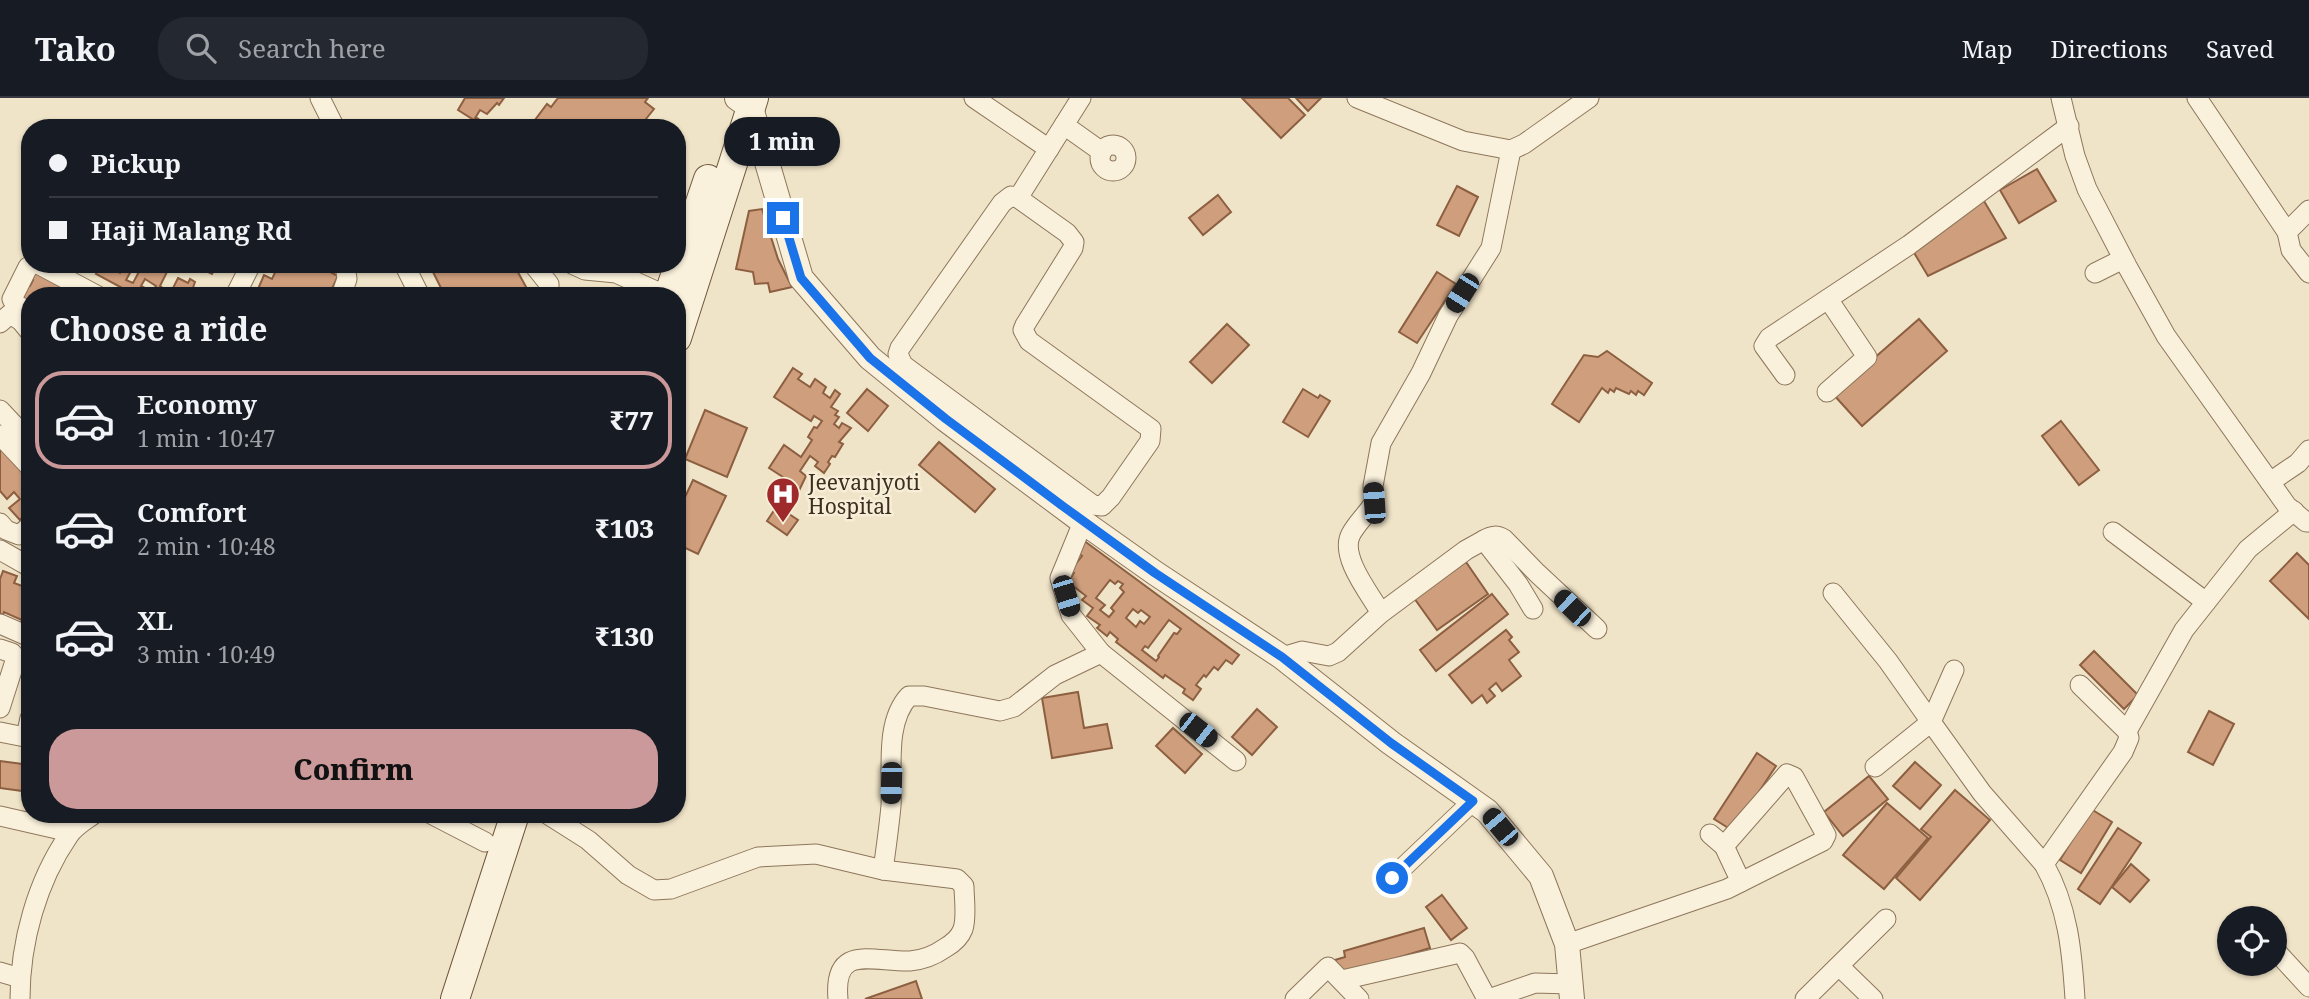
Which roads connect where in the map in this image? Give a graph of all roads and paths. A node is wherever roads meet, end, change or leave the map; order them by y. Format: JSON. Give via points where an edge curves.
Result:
{"nodes":[{"id":1,"x":320,"y":98,"type":"edge"},
{"id":2,"x":974,"y":98,"type":"edge"},
{"id":3,"x":1058,"y":98,"type":"edge"},
{"id":4,"x":1357,"y":98,"type":"edge"},
{"id":5,"x":1589,"y":98,"type":"edge"},
{"id":6,"x":2061,"y":98,"type":"edge"},
{"id":7,"x":2197,"y":98,"type":"edge"},
{"id":8,"x":741,"y":111,"type":"edge"},
{"id":9,"x":1072,"y":112,"type":"edge"},
{"id":10,"x":330,"y":119,"type":"edge"},
{"id":11,"x":2069,"y":126,"type":"junction"},
{"id":12,"x":1049,"y":149,"type":"junction"},
{"id":13,"x":1511,"y":150,"type":"junction"},
{"id":14,"x":1102,"y":152,"type":"dead end"},
{"id":15,"x":1018,"y":198,"type":"junction"},
{"id":16,"x":2309,"y":210,"type":"edge"},
{"id":17,"x":2287,"y":232,"type":"junction"},
{"id":18,"x":686,"y":234,"type":"edge"},
{"id":19,"x":2123,"y":258,"type":"junction"},
{"id":20,"x":26,"y":273,"type":"edge"},
{"id":21,"x":52,"y":273,"type":"edge"},
{"id":22,"x":617,"y":273,"type":"edge"},
{"id":23,"x":2095,"y":273,"type":"dead end"},
{"id":24,"x":2309,"y":273,"type":"edge"},
{"id":25,"x":80,"y":287,"type":"edge"},
{"id":26,"x":648,"y":287,"type":"edge"},
{"id":27,"x":1828,"y":299,"type":"junction"},
{"id":28,"x":686,"y":306,"type":"edge"},
{"id":29,"x":21,"y":307,"type":"edge"},
{"id":30,"x":21,"y":321,"type":"edge"},
{"id":31,"x":0,"y":323,"type":"edge"},
{"id":32,"x":1785,"y":375,"type":"dead end"},
{"id":33,"x":1827,"y":392,"type":"dead end"},
{"id":34,"x":0,"y":410,"type":"edge"},
{"id":35,"x":21,"y":432,"type":"edge"},
{"id":36,"x":0,"y":435,"type":"edge"},
{"id":37,"x":2309,"y":450,"type":"edge"},
{"id":38,"x":21,"y":457,"type":"edge"},
{"id":39,"x":2270,"y":482,"type":"junction"},
{"id":40,"x":2301,"y":517,"type":"edge"},
{"id":41,"x":1083,"y":522,"type":"junction"},
{"id":42,"x":0,"y":523,"type":"edge"},
{"id":43,"x":2113,"y":532,"type":"dead end"},
{"id":44,"x":21,"y":534,"type":"edge"},
{"id":45,"x":1484,"y":540,"type":"junction"},
{"id":46,"x":0,"y":550,"type":"edge"},
{"id":47,"x":21,"y":562,"type":"edge"},
{"id":48,"x":1833,"y":593,"type":"dead end"},
{"id":49,"x":2206,"y":602,"type":"junction"},
{"id":50,"x":1533,"y":609,"type":"dead end"},
{"id":51,"x":1381,"y":613,"type":"junction"},
{"id":52,"x":0,"y":624,"type":"edge"},
{"id":53,"x":1597,"y":629,"type":"dead end"},
{"id":54,"x":21,"y":633,"type":"edge"},
{"id":55,"x":0,"y":649,"type":"edge"},
{"id":56,"x":1101,"y":653,"type":"junction"},
{"id":57,"x":1282,"y":657,"type":"junction"},
{"id":58,"x":1954,"y":670,"type":"dead end"},
{"id":59,"x":21,"y":673,"type":"edge"},
{"id":60,"x":2080,"y":685,"type":"dead end"},
{"id":61,"x":0,"y":708,"type":"edge"},
{"id":62,"x":1931,"y":722,"type":"junction"},
{"id":63,"x":21,"y":731,"type":"edge"},
{"id":64,"x":2127,"y":731,"type":"junction"},
{"id":65,"x":0,"y":732,"type":"edge"},
{"id":66,"x":1236,"y":761,"type":"dead end"},
{"id":67,"x":1874,"y":767,"type":"dead end"},
{"id":68,"x":1473,"y":801,"type":"junction"},
{"id":69,"x":0,"y":816,"type":"edge"},
{"id":70,"x":21,"y":821,"type":"edge"},
{"id":71,"x":31,"y":823,"type":"edge"},
{"id":72,"x":82,"y":823,"type":"edge"},
{"id":73,"x":448,"y":823,"type":"edge"},
{"id":74,"x":492,"y":823,"type":"edge"},
{"id":75,"x":512,"y":823,"type":"edge"},
{"id":76,"x":561,"y":823,"type":"edge"},
{"id":77,"x":70,"y":832,"type":"junction"},
{"id":78,"x":485,"y":842,"type":"junction"},
{"id":79,"x":2044,"y":864,"type":"junction"},
{"id":80,"x":883,"y":870,"type":"junction"},
{"id":81,"x":1392,"y":878,"type":"dead end"},
{"id":82,"x":1741,"y":882,"type":"junction"},
{"id":83,"x":1886,"y":919,"type":"dead end"},
{"id":84,"x":1567,"y":944,"type":"junction"},
{"id":85,"x":2287,"y":963,"type":"edge"},
{"id":86,"x":1839,"y":966,"type":"junction"},
{"id":87,"x":0,"y":972,"type":"edge"},
{"id":88,"x":20,"y":978,"type":"junction"},
{"id":89,"x":1342,"y":980,"type":"junction"},
{"id":90,"x":2309,"y":987,"type":"edge"},
{"id":91,"x":1572,"y":992,"type":"edge"},
{"id":92,"x":20,"y":999,"type":"edge"},
{"id":93,"x":435,"y":999,"type":"edge"},
{"id":94,"x":454,"y":999,"type":"edge"},
{"id":95,"x":838,"y":999,"type":"edge"},
{"id":96,"x":1295,"y":999,"type":"edge"},
{"id":97,"x":1359,"y":999,"type":"edge"},
{"id":98,"x":1488,"y":999,"type":"edge"},
{"id":99,"x":1805,"y":999,"type":"edge"},
{"id":100,"x":1873,"y":999,"type":"edge"},
{"id":101,"x":2075,"y":999,"type":"edge"}],
"edges":[{"from":1,"to":10,"type":"street"},
{"from":2,"to":12,"type":"street"},
{"from":3,"to":9,"type":"street"},
{"from":4,"to":13,"type":"street","via":[[1463,141]]},
{"from":5,"to":13,"type":"street"},
{"from":6,"to":11,"type":"street"},
{"from":7,"to":17,"type":"street"},
{"from":8,"to":18,"type":"main road"},
{"from":8,"to":28,"type":"main road"},
{"from":8,"to":41,"type":"street","via":[[801,278],[870,358]]},
{"from":9,"to":12,"type":"street"},
{"from":9,"to":14,"type":"street"},
{"from":11,"to":19,"type":"street","via":[[2087,189]]},
{"from":11,"to":27,"type":"street"},
{"from":12,"to":15,"type":"street"},
{"from":13,"to":51,"type":"street","via":[[1491,248],[1448,316],[1381,443],[1374,503],[1350,535],[1350,561]]},
{"from":15,"to":15,"type":"street","via":[[1002,203],[900,348],[899,359],[1093,505],[1102,506],[1150,441],[1151,429],[1025,335],[1025,325],[1074,242]]},
{"from":16,"to":17,"type":"street"},
{"from":17,"to":24,"type":"street","via":[[2291,250]]},
{"from":19,"to":23,"type":"street"},
{"from":19,"to":39,"type":"street","via":[[2166,336]]},
{"from":20,"to":29,"type":"street","via":[[12,299]]},
{"from":21,"to":25,"type":"street"},
{"from":22,"to":26,"type":"street"},
{"from":27,"to":32,"type":"street","via":[[1765,341],[1766,350]]},
{"from":27,"to":33,"type":"street","via":[[1867,357]]},
{"from":30,"to":31,"type":"street","via":[[10,314]]},
{"from":34,"to":35,"type":"street"},
{"from":36,"to":38,"type":"street"},
{"from":37,"to":39,"type":"street"},
{"from":39,"to":40,"type":"street"},
{"from":40,"to":49,"type":"street","via":[[2248,549]]},
{"from":41,"to":56,"type":"street","via":[[1060,578],[1071,614]]},
{"from":41,"to":57,"type":"street"},
{"from":42,"to":44,"type":"street","via":[[6,530]]},
{"from":43,"to":49,"type":"street"},
{"from":45,"to":50,"type":"street"},
{"from":45,"to":51,"type":"street"},
{"from":45,"to":53,"type":"street","via":[[1490,536],[1504,539]]},
{"from":46,"to":47,"type":"street"},
{"from":48,"to":62,"type":"street"},
{"from":49,"to":64,"type":"street","via":[[2184,630]]},
{"from":51,"to":57,"type":"street","via":[[1329,656],[1302,651]]},
{"from":52,"to":54,"type":"street"},
{"from":55,"to":59,"type":"street","via":[[15,655]]},
{"from":56,"to":66,"type":"street"},
{"from":56,"to":80,"type":"street","via":[[1055,675],[1014,707],[1000,711],[909,696],[900,706],[893,736]]},
{"from":57,"to":68,"type":"street"},
{"from":58,"to":62,"type":"street"},
{"from":59,"to":61,"type":"street"},
{"from":60,"to":64,"type":"street"},
{"from":62,"to":67,"type":"street"},
{"from":62,"to":79,"type":"street","via":[[1982,793]]},
{"from":63,"to":65,"type":"street"},
{"from":64,"to":79,"type":"street","via":[[2123,752]]},
{"from":68,"to":81,"type":"street"},
{"from":68,"to":84,"type":"street","via":[[1487,811],[1541,876]]},
{"from":69,"to":70,"type":"street"},
{"from":71,"to":77,"type":"street"},
{"from":72,"to":77,"type":"street"},
{"from":73,"to":78,"type":"street"},
{"from":74,"to":78,"type":"main road"},
{"from":75,"to":94,"type":"main road"},
{"from":76,"to":80,"type":"street","via":[[654,890],[758,858],[816,854]]},
{"from":77,"to":88,"type":"street","via":[[39,890]]},
{"from":78,"to":93,"type":"main road"},
{"from":79,"to":101,"type":"street","via":[[2071,942]]},
{"from":80,"to":95,"type":"street","via":[[957,879],[964,886],[963,929],[953,944],[934,955],[912,961],[864,958],[847,962],[839,970]]},
{"from":82,"to":82,"type":"street","via":[[1826,838],[1794,777],[1784,776],[1717,840]]},
{"from":82,"to":84,"type":"street"},
{"from":83,"to":86,"type":"street"},
{"from":84,"to":91,"type":"street"},
{"from":85,"to":90,"type":"street"},
{"from":86,"to":99,"type":"street"},
{"from":86,"to":100,"type":"street"},
{"from":87,"to":88,"type":"street"},
{"from":88,"to":92,"type":"street"},
{"from":89,"to":96,"type":"street","via":[[1328,967]]},
{"from":89,"to":97,"type":"street"},
{"from":89,"to":98,"type":"street","via":[[1460,954]]},
{"from":91,"to":98,"type":"street","via":[[1535,983]]}]}
